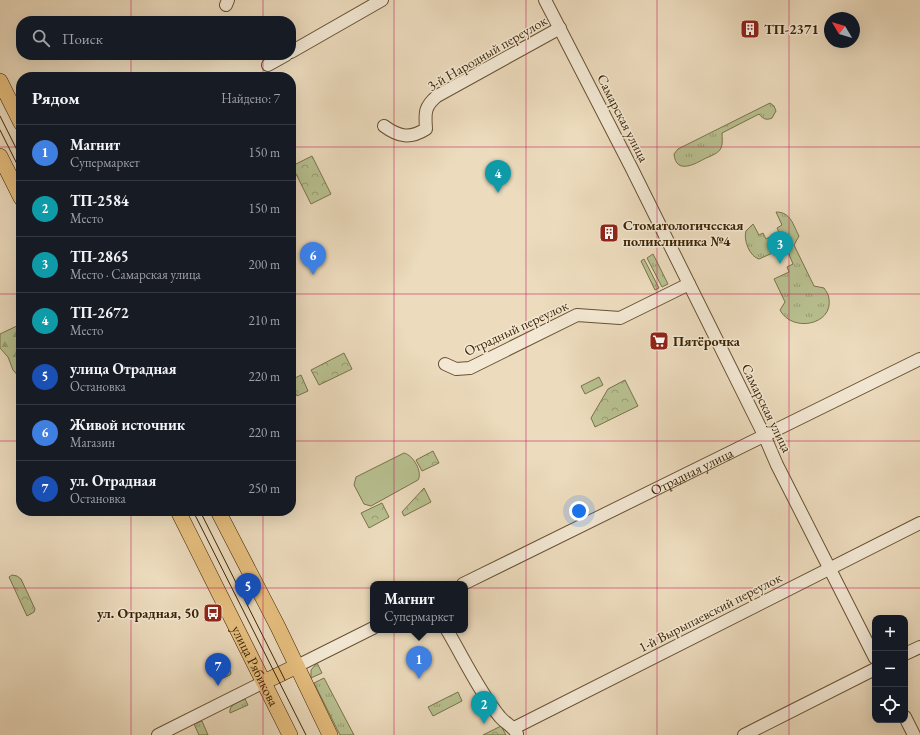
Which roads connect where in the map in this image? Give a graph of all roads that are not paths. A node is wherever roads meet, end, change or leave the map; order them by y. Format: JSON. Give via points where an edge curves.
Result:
{"nodes":[{"id":1,"x":382,"y":0,"type":"edge"},
{"id":2,"x":545,"y":0,"type":"edge"},
{"id":3,"x":560,"y":28,"type":"junction"},
{"id":4,"x":296,"y":49,"type":"edge"},
{"id":5,"x":277,"y":60,"type":"edge"},
{"id":6,"x":268,"y":65,"type":"dead end"},
{"id":7,"x":0,"y":82,"type":"edge"},
{"id":8,"x":16,"y":113,"type":"edge"},
{"id":9,"x":384,"y":126,"type":"dead end"},
{"id":10,"x":0,"y":156,"type":"edge"},
{"id":11,"x":16,"y":188,"type":"edge"},
{"id":12,"x":689,"y":284,"type":"junction"},
{"id":13,"x":920,"y":359,"type":"edge"},
{"id":14,"x":445,"y":364,"type":"dead end"},
{"id":15,"x":764,"y":435,"type":"junction"},
{"id":16,"x":181,"y":516,"type":"edge"},
{"id":17,"x":221,"y":516,"type":"edge"},
{"id":18,"x":920,"y":523,"type":"edge"},
{"id":19,"x":829,"y":568,"type":"junction"},
{"id":20,"x":468,"y":582,"type":"edge"},
{"id":21,"x":370,"y":630,"type":"edge"},
{"id":22,"x":448,"y":633,"type":"edge"},
{"id":23,"x":920,"y":647,"type":"edge"},
{"id":24,"x":872,"y":652,"type":"edge"},
{"id":25,"x":908,"y":653,"type":"edge"},
{"id":26,"x":297,"y":666,"type":"junction"},
{"id":27,"x":872,"y":671,"type":"edge"},
{"id":28,"x":264,"y":682,"type":"junction"},
{"id":29,"x":908,"y":723,"type":"edge"},
{"id":30,"x":516,"y":731,"type":"edge"},
{"id":31,"x":158,"y":735,"type":"edge"},
{"id":32,"x":290,"y":735,"type":"edge"},
{"id":33,"x":330,"y":735,"type":"edge"},
{"id":34,"x":744,"y":735,"type":"edge"},
{"id":35,"x":914,"y":735,"type":"edge"}],
"edges":[{"from":1,"to":4,"type":"street"},
{"from":2,"to":3,"type":"street","name":"Самарская улица"},
{"from":3,"to":9,"type":"street","name":"3-й Народный переулок","via":[[436,96],[425,112],[426,129],[401,136]]},
{"from":3,"to":12,"type":"street","name":"Самарская улица"},
{"from":5,"to":6,"type":"street"},
{"from":7,"to":8,"type":"main road"},
{"from":10,"to":11,"type":"main road"},
{"from":12,"to":14,"type":"street","name":"Отрадный переулок","via":[[620,318],[577,315],[470,368],[456,368]]},
{"from":12,"to":15,"type":"street","name":"Самарская улица"},
{"from":13,"to":15,"type":"street","name":"Отрадная улица"},
{"from":15,"to":19,"type":"street","name":"Самарская улица"},
{"from":15,"to":20,"type":"street","name":"Отрадная улица"},
{"from":16,"to":28,"type":"main road","name":"улица Рябикова"},
{"from":17,"to":26,"type":"main road"},
{"from":18,"to":19,"type":"street","name":"1-й Вырыпаевский переулок"},
{"from":19,"to":24,"type":"street","name":"Самарская улица"},
{"from":19,"to":30,"type":"street","name":"1-й Вырыпаевский переулок"},
{"from":21,"to":26,"type":"street"},
{"from":22,"to":30,"type":"street","via":[[501,718]]},
{"from":23,"to":25,"type":"street"},
{"from":26,"to":28,"type":"main road"},
{"from":26,"to":33,"type":"main road"},
{"from":27,"to":34,"type":"street"},
{"from":28,"to":31,"type":"street"},
{"from":28,"to":32,"type":"main road","name":"улица Рябикова"},
{"from":29,"to":35,"type":"street"}]}
